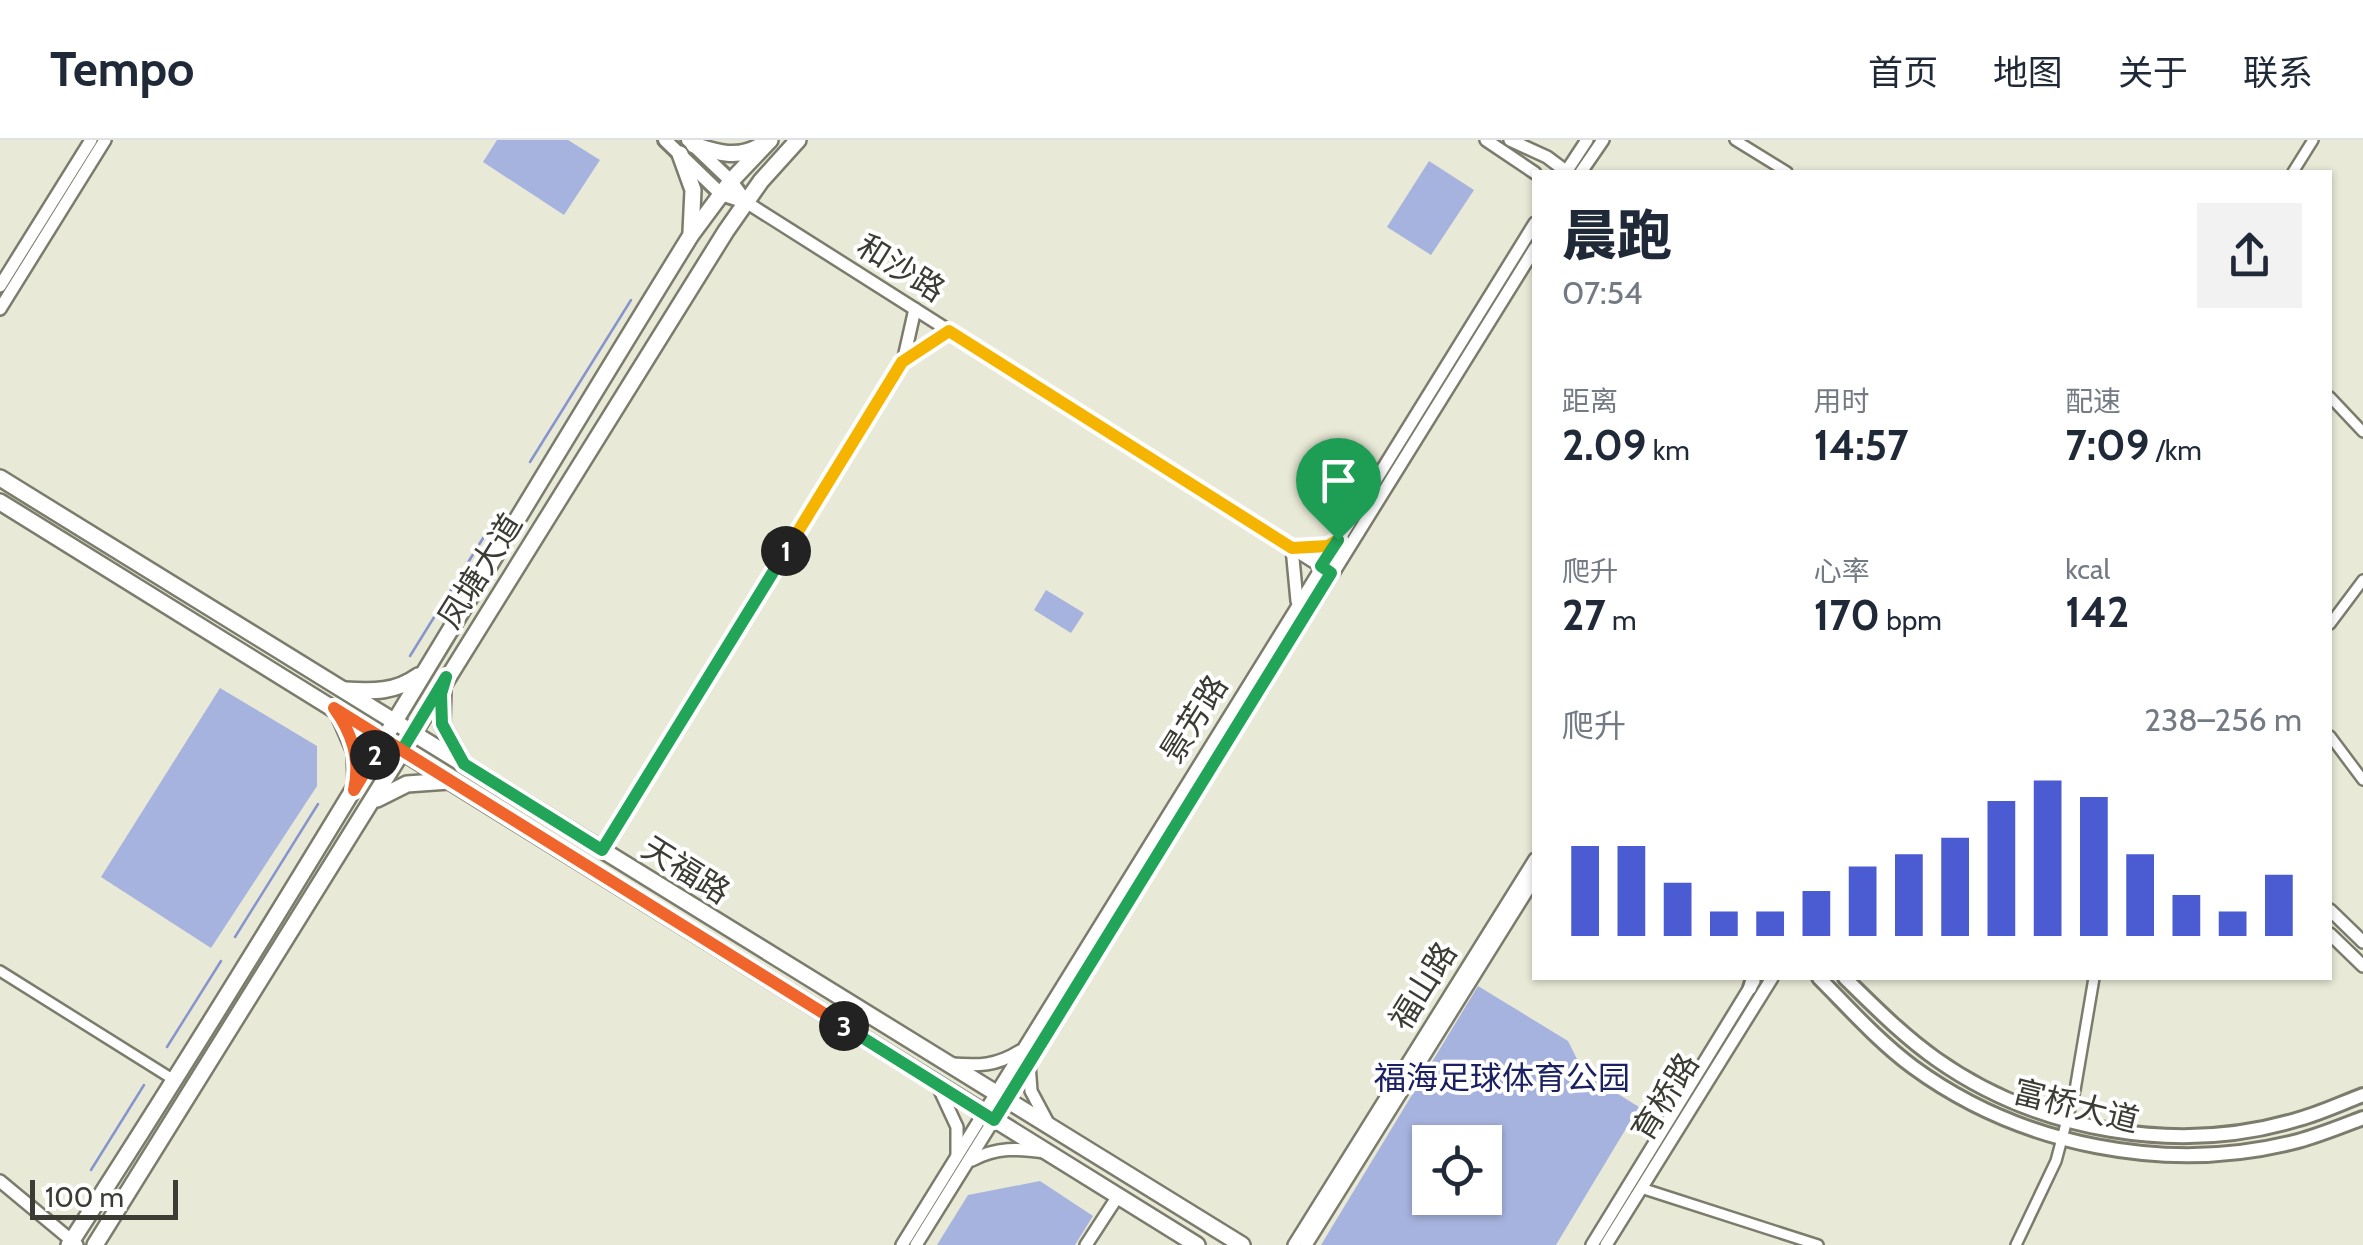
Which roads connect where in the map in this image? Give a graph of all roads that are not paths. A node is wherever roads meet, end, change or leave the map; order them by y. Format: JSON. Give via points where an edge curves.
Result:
{"nodes":[{"id":1,"x":91,"y":140,"type":"edge"},
{"id":2,"x":105,"y":140,"type":"edge"},
{"id":3,"x":665,"y":140,"type":"edge"},
{"id":4,"x":798,"y":140,"type":"edge"},
{"id":5,"x":1486,"y":140,"type":"edge"},
{"id":6,"x":1510,"y":140,"type":"edge"},
{"id":7,"x":1587,"y":140,"type":"edge"},
{"id":8,"x":1604,"y":140,"type":"edge"},
{"id":9,"x":1735,"y":140,"type":"edge"},
{"id":10,"x":2313,"y":140,"type":"edge"},
{"id":11,"x":769,"y":141,"type":"edge"},
{"id":12,"x":687,"y":146,"type":"edge"},
{"id":13,"x":1564,"y":170,"type":"edge"},
{"id":14,"x":1568,"y":170,"type":"edge"},
{"id":15,"x":1582,"y":170,"type":"edge"},
{"id":16,"x":1784,"y":170,"type":"edge"},
{"id":17,"x":2294,"y":170,"type":"edge"},
{"id":18,"x":1532,"y":171,"type":"edge"},
{"id":19,"x":726,"y":187,"type":"junction"},
{"id":20,"x":746,"y":202,"type":"junction"},
{"id":21,"x":1532,"y":228,"type":"edge"},
{"id":22,"x":691,"y":235,"type":"junction"},
{"id":23,"x":1532,"y":253,"type":"edge"},
{"id":24,"x":0,"y":286,"type":"edge"},
{"id":25,"x":0,"y":309,"type":"edge"},
{"id":26,"x":915,"y":309,"type":"junction"},
{"id":27,"x":949,"y":331,"type":"junction"},
{"id":28,"x":902,"y":362,"type":"junction"},
{"id":29,"x":2332,"y":399,"type":"edge"},
{"id":30,"x":2363,"y":432,"type":"edge"},
{"id":31,"x":0,"y":478,"type":"edge"},
{"id":32,"x":0,"y":502,"type":"edge"},
{"id":33,"x":1338,"y":540,"type":"junction"},
{"id":34,"x":1292,"y":548,"type":"junction"},
{"id":35,"x":1326,"y":570,"type":"junction"},
{"id":36,"x":2363,"y":580,"type":"edge"},
{"id":37,"x":1297,"y":606,"type":"junction"},
{"id":38,"x":2332,"y":621,"type":"edge"},
{"id":39,"x":431,"y":661,"type":"junction"},
{"id":40,"x":446,"y":677,"type":"junction"},
{"id":41,"x":342,"y":690,"type":"junction"},
{"id":42,"x":334,"y":708,"type":"junction"},
{"id":43,"x":395,"y":722,"type":"junction"},
{"id":44,"x":412,"y":733,"type":"junction"},
{"id":45,"x":384,"y":739,"type":"junction"},
{"id":46,"x":2332,"y":739,"type":"edge"},
{"id":47,"x":402,"y":750,"type":"junction"},
{"id":48,"x":464,"y":764,"type":"junction"},
{"id":49,"x":2363,"y":780,"type":"edge"},
{"id":50,"x":452,"y":782,"type":"junction"},
{"id":51,"x":354,"y":790,"type":"junction"},
{"id":52,"x":369,"y":805,"type":"junction"},
{"id":53,"x":602,"y":850,"type":"junction"},
{"id":54,"x":1532,"y":864,"type":"edge"},
{"id":55,"x":1532,"y":883,"type":"edge"},
{"id":56,"x":2332,"y":912,"type":"edge"},
{"id":57,"x":2332,"y":936,"type":"edge"},
{"id":58,"x":2363,"y":942,"type":"edge"},
{"id":59,"x":2363,"y":966,"type":"edge"},
{"id":60,"x":0,"y":971,"type":"edge"},
{"id":61,"x":1771,"y":980,"type":"edge"},
{"id":62,"x":1821,"y":980,"type":"edge"},
{"id":63,"x":1847,"y":980,"type":"edge"},
{"id":64,"x":2094,"y":980,"type":"edge"},
{"id":65,"x":1753,"y":981,"type":"edge"},
{"id":66,"x":1885,"y":1018,"type":"junction"},
{"id":67,"x":1872,"y":1032,"type":"junction"},
{"id":68,"x":1023,"y":1048,"type":"junction"},
{"id":69,"x":948,"y":1063,"type":"junction"},
{"id":70,"x":1029,"y":1064,"type":"junction"},
{"id":71,"x":174,"y":1080,"type":"junction"},
{"id":72,"x":937,"y":1084,"type":"junction"},
{"id":73,"x":2363,"y":1094,"type":"edge"},
{"id":74,"x":1002,"y":1096,"type":"junction"},
{"id":75,"x":2322,"y":1111,"type":"junction"},
{"id":76,"x":989,"y":1116,"type":"junction"},
{"id":77,"x":2363,"y":1118,"type":"edge"},
{"id":78,"x":2067,"y":1121,"type":"junction"},
{"id":79,"x":1052,"y":1128,"type":"junction"},
{"id":80,"x":2328,"y":1131,"type":"junction"},
{"id":81,"x":2062,"y":1138,"type":"junction"},
{"id":82,"x":1048,"y":1153,"type":"junction"},
{"id":83,"x":962,"y":1159,"type":"junction"},
{"id":84,"x":0,"y":1181,"type":"edge"},
{"id":85,"x":1641,"y":1188,"type":"junction"},
{"id":86,"x":1118,"y":1196,"type":"junction"},
{"id":87,"x":73,"y":1244,"type":"edge"},
{"id":88,"x":95,"y":1245,"type":"edge"},
{"id":89,"x":902,"y":1245,"type":"edge"},
{"id":90,"x":916,"y":1245,"type":"edge"},
{"id":91,"x":1086,"y":1245,"type":"edge"},
{"id":92,"x":1197,"y":1245,"type":"edge"},
{"id":93,"x":1242,"y":1245,"type":"edge"},
{"id":94,"x":1294,"y":1245,"type":"edge"},
{"id":95,"x":1306,"y":1245,"type":"edge"},
{"id":96,"x":1592,"y":1245,"type":"edge"},
{"id":97,"x":1606,"y":1245,"type":"edge"},
{"id":98,"x":1818,"y":1245,"type":"edge"},
{"id":99,"x":2016,"y":1245,"type":"edge"}],
"edges":[{"from":1,"to":24,"type":"street"},
{"from":2,"to":25,"type":"street"},
{"from":3,"to":12,"type":"main road","name":"和沙路"},
{"from":4,"to":20,"type":"main road","name":"凤塘大道"},
{"from":5,"to":18,"type":"street"},
{"from":6,"to":13,"type":"street"},
{"from":7,"to":14,"type":"street"},
{"from":8,"to":15,"type":"street"},
{"from":9,"to":16,"type":"street"},
{"from":10,"to":17,"type":"street"},
{"from":11,"to":12,"type":"main road","via":[[739,154]]},
{"from":11,"to":19,"type":"main road","name":"凤塘大道"},
{"from":12,"to":19,"type":"main road","name":"和沙路"},
{"from":12,"to":22,"type":"main road"},
{"from":19,"to":20,"type":"main road","name":"和沙路"},
{"from":19,"to":22,"type":"main road","name":"凤塘大道"},
{"from":20,"to":26,"type":"street","name":"和沙路"},
{"from":20,"to":40,"type":"main road","name":"凤塘大道"},
{"from":21,"to":33,"type":"street","name":"景芳路"},
{"from":22,"to":39,"type":"main road","name":"凤塘大道"},
{"from":23,"to":35,"type":"street","name":"景芳路"},
{"from":26,"to":27,"type":"street","name":"和沙路"},
{"from":26,"to":28,"type":"street"},
{"from":27,"to":28,"type":"street"},
{"from":27,"to":34,"type":"street","name":"和沙路"},
{"from":28,"to":53,"type":"street"},
{"from":29,"to":30,"type":"street"},
{"from":31,"to":41,"type":"main road","name":"天福路"},
{"from":32,"to":42,"type":"main road","name":"天福路"},
{"from":33,"to":34,"type":"street"},
{"from":33,"to":35,"type":"street","name":"景芳路"},
{"from":34,"to":35,"type":"street","name":"和沙路"},
{"from":34,"to":37,"type":"street"},
{"from":35,"to":37,"type":"street","name":"景芳路"},
{"from":35,"to":70,"type":"street","name":"景芳路"},
{"from":36,"to":38,"type":"street"},
{"from":37,"to":68,"type":"street","name":"景芳路"},
{"from":39,"to":41,"type":"main road","via":[[398,688]]},
{"from":39,"to":43,"type":"main road","name":"凤塘大道"},
{"from":40,"to":44,"type":"main road","name":"凤塘大道"},
{"from":40,"to":48,"type":"main road","via":[[442,724]]},
{"from":41,"to":43,"type":"main road","name":"天福路"},
{"from":42,"to":45,"type":"main road","name":"天福路"},
{"from":42,"to":51,"type":"main road","via":[[355,752]]},
{"from":43,"to":44,"type":"main road","name":"天福路"},
{"from":43,"to":45,"type":"main road","name":"凤塘大道"},
{"from":44,"to":47,"type":"main road","name":"凤塘大道"},
{"from":44,"to":48,"type":"main road","name":"天福路"},
{"from":45,"to":47,"type":"main road","name":"天福路"},
{"from":45,"to":51,"type":"main road","name":"凤塘大道"},
{"from":46,"to":49,"type":"street"},
{"from":47,"to":50,"type":"main road","name":"天福路"},
{"from":47,"to":52,"type":"main road","name":"凤塘大道"},
{"from":48,"to":53,"type":"main road","name":"天福路"},
{"from":50,"to":52,"type":"main road","via":[[408,784]]},
{"from":50,"to":72,"type":"main road","name":"天福路"},
{"from":51,"to":71,"type":"main road","name":"凤塘大道"},
{"from":52,"to":88,"type":"main road","name":"凤塘大道"},
{"from":53,"to":69,"type":"main road","name":"天福路"},
{"from":54,"to":94,"type":"street","name":"福山路"},
{"from":55,"to":95,"type":"street","name":"福山路"},
{"from":56,"to":58,"type":"street"},
{"from":57,"to":59,"type":"street"},
{"from":60,"to":71,"type":"street"},
{"from":61,"to":85,"type":"street","name":"育桥路"},
{"from":62,"to":67,"type":"main road","name":"富桥大道"},
{"from":63,"to":66,"type":"main road","name":"富桥大道"},
{"from":64,"to":78,"type":"street"},
{"from":65,"to":96,"type":"street","name":"育桥路"},
{"from":66,"to":67,"type":"street"},
{"from":66,"to":78,"type":"main road","name":"富桥大道","via":[[1958,1073]]},
{"from":67,"to":81,"type":"main road","name":"富桥大道","via":[[1948,1091],[2000,1118]]},
{"from":68,"to":69,"type":"street","via":[[984,1066]]},
{"from":68,"to":74,"type":"street","name":"景芳路"},
{"from":69,"to":74,"type":"main road","name":"天福路"},
{"from":70,"to":74,"type":"street","name":"景芳路"},
{"from":70,"to":79,"type":"street","via":[[1030,1091]]},
{"from":71,"to":87,"type":"main road","name":"凤塘大道"},
{"from":72,"to":76,"type":"main road","name":"天福路"},
{"from":72,"to":83,"type":"street"},
{"from":73,"to":75,"type":"main road","name":"富桥大道"},
{"from":74,"to":76,"type":"street","name":"景芳路"},
{"from":74,"to":79,"type":"main road","name":"天福路"},
{"from":75,"to":78,"type":"main road","name":"富桥大道","via":[[2194,1136]]},
{"from":75,"to":80,"type":"main road"},
{"from":76,"to":82,"type":"main road","name":"天福路"},
{"from":76,"to":83,"type":"street","name":"景芳路"},
{"from":77,"to":80,"type":"main road","name":"富桥大道"},
{"from":78,"to":81,"type":"street"},
{"from":79,"to":93,"type":"main road","name":"天福路"},
{"from":80,"to":81,"type":"main road","name":"富桥大道","via":[[2274,1146],[2191,1154]]},
{"from":81,"to":99,"type":"street"},
{"from":82,"to":83,"type":"street","via":[[1010,1148]]},
{"from":82,"to":86,"type":"main road","name":"天福路"},
{"from":83,"to":89,"type":"street","name":"景芳路"},
{"from":83,"to":90,"type":"street","name":"景芳路"},
{"from":84,"to":87,"type":"street"},
{"from":85,"to":97,"type":"street","name":"育桥路"},
{"from":85,"to":98,"type":"street"},
{"from":86,"to":91,"type":"street"},
{"from":86,"to":92,"type":"main road","name":"天福路"}]}
